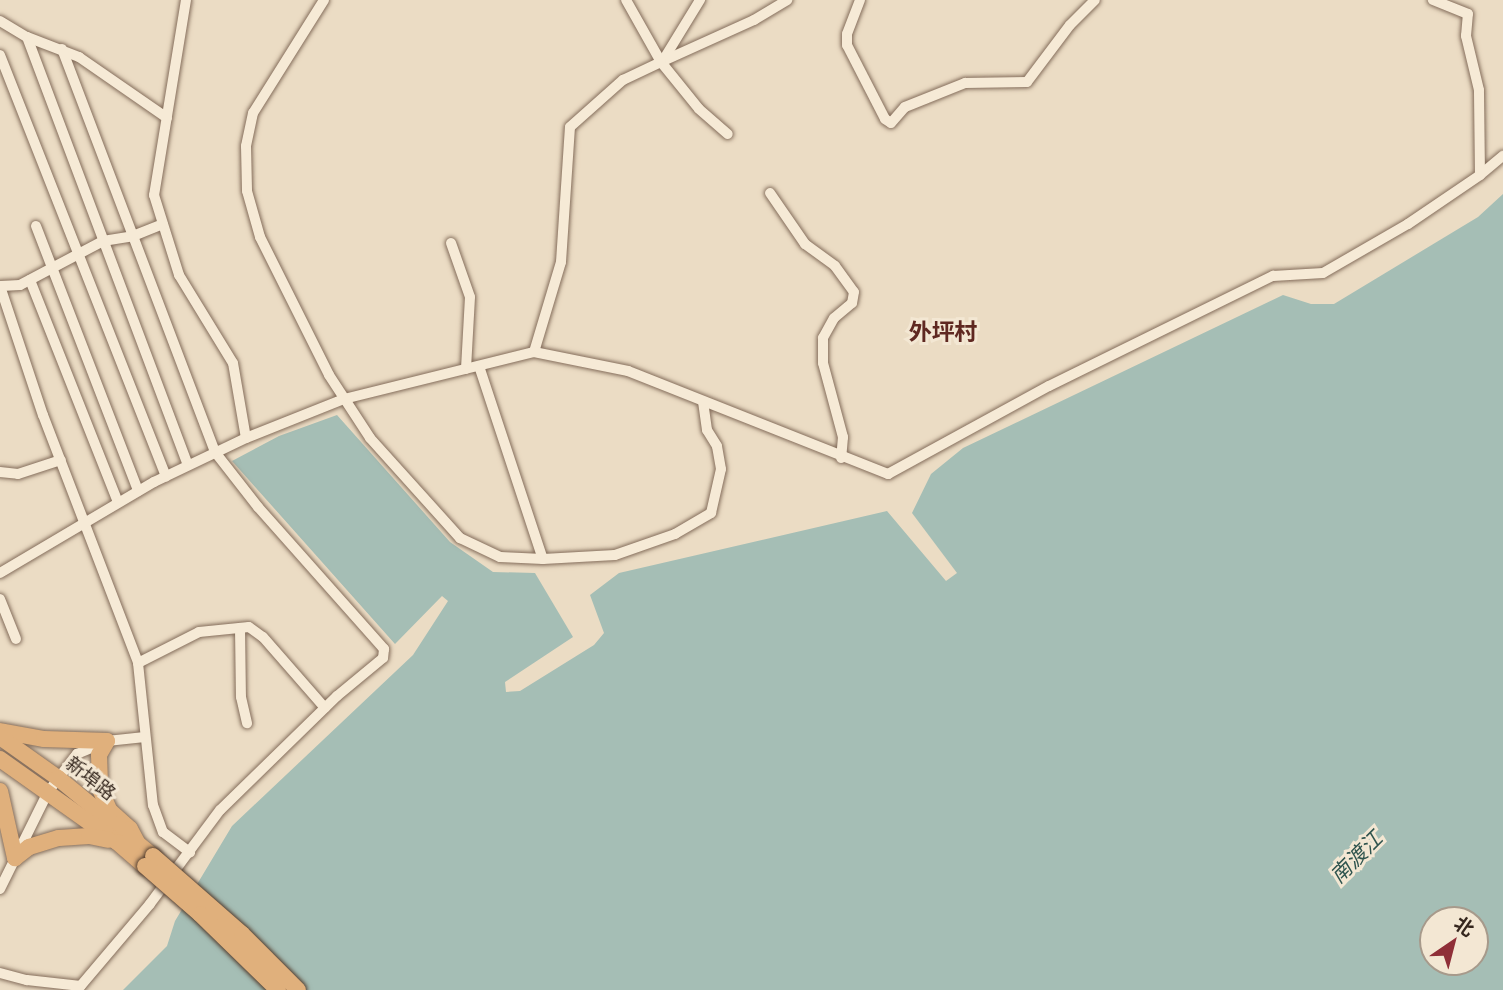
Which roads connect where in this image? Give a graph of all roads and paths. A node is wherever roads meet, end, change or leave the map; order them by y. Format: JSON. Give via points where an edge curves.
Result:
{"nodes":[{"id":1,"x":186,"y":0,"type":"edge"},
{"id":2,"x":324,"y":0,"type":"edge"},
{"id":3,"x":626,"y":0,"type":"edge"},
{"id":4,"x":700,"y":0,"type":"edge"},
{"id":5,"x":787,"y":0,"type":"edge"},
{"id":6,"x":860,"y":0,"type":"edge"},
{"id":7,"x":1095,"y":0,"type":"edge"},
{"id":8,"x":1433,"y":0,"type":"edge"},
{"id":9,"x":0,"y":21,"type":"edge"},
{"id":10,"x":27,"y":37,"type":"junction"},
{"id":11,"x":62,"y":50,"type":"junction"},
{"id":12,"x":0,"y":55,"type":"edge"},
{"id":13,"x":661,"y":62,"type":"junction"},
{"id":14,"x":167,"y":118,"type":"junction"},
{"id":15,"x":728,"y":134,"type":"dead end"},
{"id":16,"x":1503,"y":156,"type":"edge"},
{"id":17,"x":1480,"y":175,"type":"junction"},
{"id":18,"x":770,"y":193,"type":"dead end"},
{"id":19,"x":163,"y":224,"type":"junction"},
{"id":20,"x":36,"y":226,"type":"dead end"},
{"id":21,"x":133,"y":236,"type":"junction"},
{"id":22,"x":103,"y":241,"type":"junction"},
{"id":23,"x":451,"y":243,"type":"dead end"},
{"id":24,"x":78,"y":253,"type":"junction"},
{"id":25,"x":52,"y":269,"type":"junction"},
{"id":26,"x":30,"y":280,"type":"junction"},
{"id":27,"x":1,"y":286,"type":"edge"},
{"id":28,"x":534,"y":352,"type":"junction"},
{"id":29,"x":479,"y":366,"type":"junction"},
{"id":30,"x":466,"y":369,"type":"junction"},
{"id":31,"x":345,"y":399,"type":"junction"},
{"id":32,"x":703,"y":401,"type":"junction"},
{"id":33,"x":246,"y":438,"type":"junction"},
{"id":34,"x":215,"y":452,"type":"junction"},
{"id":35,"x":841,"y":458,"type":"junction"},
{"id":36,"x":61,"y":460,"type":"junction"},
{"id":37,"x":188,"y":465,"type":"junction"},
{"id":38,"x":0,"y":471,"type":"edge"},
{"id":39,"x":166,"y":477,"type":"junction"},
{"id":40,"x":138,"y":491,"type":"junction"},
{"id":41,"x":118,"y":502,"type":"junction"},
{"id":42,"x":84,"y":524,"type":"junction"},
{"id":43,"x":543,"y":559,"type":"junction"},
{"id":44,"x":0,"y":573,"type":"edge"},
{"id":45,"x":0,"y":599,"type":"edge"},
{"id":46,"x":240,"y":628,"type":"junction"},
{"id":47,"x":16,"y":639,"type":"dead end"},
{"id":48,"x":138,"y":663,"type":"junction"},
{"id":49,"x":325,"y":708,"type":"junction"},
{"id":50,"x":247,"y":723,"type":"dead end"},
{"id":51,"x":0,"y":731,"type":"edge"},
{"id":52,"x":0,"y":737,"type":"edge"},
{"id":53,"x":145,"y":737,"type":"junction"},
{"id":54,"x":107,"y":741,"type":"junction"},
{"id":55,"x":0,"y":759,"type":"edge"},
{"id":56,"x":53,"y":785,"type":"junction"},
{"id":57,"x":0,"y":791,"type":"edge"},
{"id":58,"x":117,"y":842,"type":"junction"},
{"id":59,"x":137,"y":842,"type":"junction"},
{"id":60,"x":190,"y":852,"type":"junction"},
{"id":61,"x":15,"y":858,"type":"junction"},
{"id":62,"x":149,"y":861,"type":"junction"},
{"id":63,"x":0,"y":889,"type":"edge"},
{"id":64,"x":0,"y":973,"type":"edge"},
{"id":65,"x":79,"y":988,"type":"edge"},
{"id":66,"x":278,"y":990,"type":"edge"},
{"id":67,"x":298,"y":990,"type":"edge"}],
"edges":[{"from":1,"to":14,"type":"street"},
{"from":2,"to":31,"type":"street","via":[[253,113],[246,146],[247,191],[260,237],[281,284]]},
{"from":3,"to":13,"type":"street"},
{"from":4,"to":13,"type":"street"},
{"from":5,"to":13,"type":"street"},
{"from":6,"to":7,"type":"street","via":[[847,45],[891,124],[905,107],[965,83],[1027,82],[1069,25]]},
{"from":8,"to":17,"type":"street","via":[[1468,14],[1466,36],[1479,90]]},
{"from":9,"to":10,"type":"street"},
{"from":10,"to":11,"type":"street"},
{"from":10,"to":22,"type":"street"},
{"from":11,"to":14,"type":"street"},
{"from":11,"to":21,"type":"street"},
{"from":12,"to":24,"type":"street"},
{"from":13,"to":15,"type":"street","via":[[699,109]]},
{"from":13,"to":28,"type":"street","via":[[623,80],[570,127],[561,262]]},
{"from":14,"to":19,"type":"street","via":[[154,195]]},
{"from":16,"to":17,"type":"street"},
{"from":17,"to":35,"type":"street","via":[[1323,274],[1273,276],[1049,386],[888,474]]},
{"from":18,"to":35,"type":"street","via":[[804,244],[835,266],[854,292],[852,303],[834,318],[823,338],[823,363],[844,437]]},
{"from":19,"to":21,"type":"street"},
{"from":19,"to":33,"type":"street","via":[[178,275],[233,363]]},
{"from":20,"to":25,"type":"street"},
{"from":21,"to":22,"type":"street"},
{"from":21,"to":34,"type":"street"},
{"from":22,"to":24,"type":"street"},
{"from":22,"to":37,"type":"street"},
{"from":23,"to":30,"type":"street","via":[[470,297]]},
{"from":24,"to":25,"type":"street"},
{"from":24,"to":39,"type":"street"},
{"from":25,"to":26,"type":"street"},
{"from":25,"to":40,"type":"street"},
{"from":26,"to":27,"type":"street"},
{"from":26,"to":41,"type":"street"},
{"from":27,"to":36,"type":"street"},
{"from":28,"to":29,"type":"street"},
{"from":28,"to":32,"type":"street","via":[[628,371]]},
{"from":29,"to":30,"type":"street"},
{"from":29,"to":43,"type":"street"},
{"from":30,"to":31,"type":"street"},
{"from":31,"to":33,"type":"street"},
{"from":31,"to":43,"type":"street","via":[[370,438],[460,538],[500,557]]},
{"from":32,"to":35,"type":"street"},
{"from":32,"to":43,"type":"street","via":[[720,469],[711,513],[675,534],[615,555]]},
{"from":33,"to":34,"type":"street"},
{"from":34,"to":37,"type":"street"},
{"from":34,"to":49,"type":"street","via":[[258,508],[384,649],[383,658]]},
{"from":36,"to":38,"type":"street","via":[[18,474]]},
{"from":36,"to":42,"type":"street"},
{"from":37,"to":39,"type":"street"},
{"from":39,"to":40,"type":"street"},
{"from":40,"to":41,"type":"street"},
{"from":41,"to":42,"type":"street"},
{"from":42,"to":44,"type":"street"},
{"from":42,"to":48,"type":"street"},
{"from":45,"to":47,"type":"street"},
{"from":46,"to":48,"type":"street","via":[[199,632]]},
{"from":46,"to":49,"type":"street","via":[[249,627],[263,638]]},
{"from":46,"to":50,"type":"street","via":[[241,698]]},
{"from":48,"to":53,"type":"street"},
{"from":49,"to":60,"type":"street","via":[[237,792]]},
{"from":51,"to":54,"type":"highway","via":[[44,739]]},
{"from":52,"to":56,"type":"highway","name":"新埠路"},
{"from":53,"to":54,"type":"street"},
{"from":53,"to":60,"type":"street","via":[[153,806],[163,832]]},
{"from":54,"to":56,"type":"street","via":[[77,754]]},
{"from":54,"to":59,"type":"highway","via":[[99,755],[100,789],[110,811]]},
{"from":55,"to":56,"type":"highway"},
{"from":56,"to":58,"type":"highway"},
{"from":56,"to":59,"type":"highway","name":"新埠路"},
{"from":56,"to":61,"type":"street"},
{"from":57,"to":61,"type":"highway"},
{"from":58,"to":61,"type":"highway","via":[[89,836],[59,838],[29,847]]},
{"from":58,"to":62,"type":"highway"},
{"from":59,"to":62,"type":"highway","name":"新埠路"},
{"from":60,"to":65,"type":"street"},
{"from":61,"to":63,"type":"street"},
{"from":62,"to":66,"type":"highway","bridge":true},
{"from":62,"to":67,"type":"highway","bridge":true,"via":[[233,926]]},
{"from":64,"to":65,"type":"street"}]}
